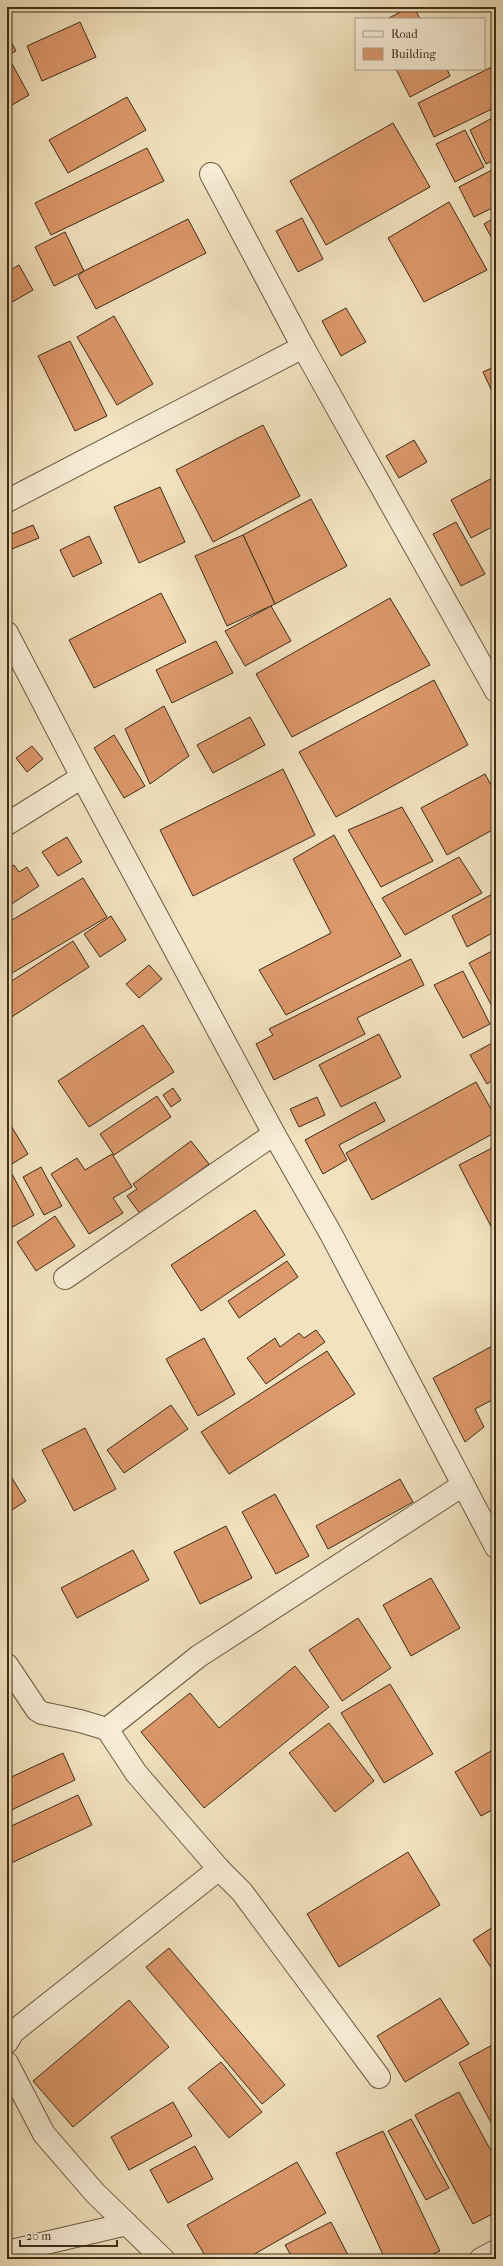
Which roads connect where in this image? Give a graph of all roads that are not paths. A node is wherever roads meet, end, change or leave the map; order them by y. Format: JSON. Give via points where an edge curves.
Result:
{"nodes":[{"id":1,"x":211,"y":174,"type":"dead end"},
{"id":2,"x":303,"y":347,"type":"junction"},
{"id":3,"x":7,"y":501,"type":"edge"},
{"id":4,"x":7,"y":633,"type":"edge"},
{"id":5,"x":496,"y":691,"type":"edge"},
{"id":6,"x":82,"y":777,"type":"junction"},
{"id":7,"x":7,"y":824,"type":"edge"},
{"id":8,"x":274,"y":1134,"type":"junction"},
{"id":9,"x":65,"y":1278,"type":"dead end"},
{"id":10,"x":463,"y":1485,"type":"junction"},
{"id":11,"x":496,"y":1547,"type":"edge"},
{"id":12,"x":7,"y":1665,"type":"edge"},
{"id":13,"x":107,"y":1729,"type":"junction"},
{"id":14,"x":219,"y":1869,"type":"junction"},
{"id":15,"x":7,"y":2042,"type":"edge"},
{"id":16,"x":7,"y":2062,"type":"edge"},
{"id":17,"x":379,"y":2077,"type":"dead end"},
{"id":18,"x":127,"y":2224,"type":"junction"},
{"id":19,"x":496,"y":2251,"type":"edge"},
{"id":20,"x":7,"y":2252,"type":"edge"},
{"id":21,"x":163,"y":2259,"type":"edge"},
{"id":22,"x":481,"y":2259,"type":"edge"}],
"edges":[{"from":1,"to":2,"type":"street"},
{"from":2,"to":3,"type":"street"},
{"from":2,"to":5,"type":"street"},
{"from":4,"to":6,"type":"street"},
{"from":6,"to":7,"type":"street"},
{"from":6,"to":8,"type":"street"},
{"from":8,"to":9,"type":"street"},
{"from":8,"to":10,"type":"street","via":[[331,1234]]},
{"from":10,"to":11,"type":"street"},
{"from":10,"to":13,"type":"street","via":[[199,1656]]},
{"from":12,"to":13,"type":"street","via":[[42,1714]]},
{"from":13,"to":14,"type":"street","via":[[136,1773]]},
{"from":14,"to":15,"type":"street","via":[[12,2032]]},
{"from":14,"to":17,"type":"street","via":[[242,1892]]},
{"from":16,"to":18,"type":"street","via":[[44,2134]]},
{"from":18,"to":20,"type":"street"},
{"from":18,"to":21,"type":"street"},
{"from":19,"to":22,"type":"street"}]}
